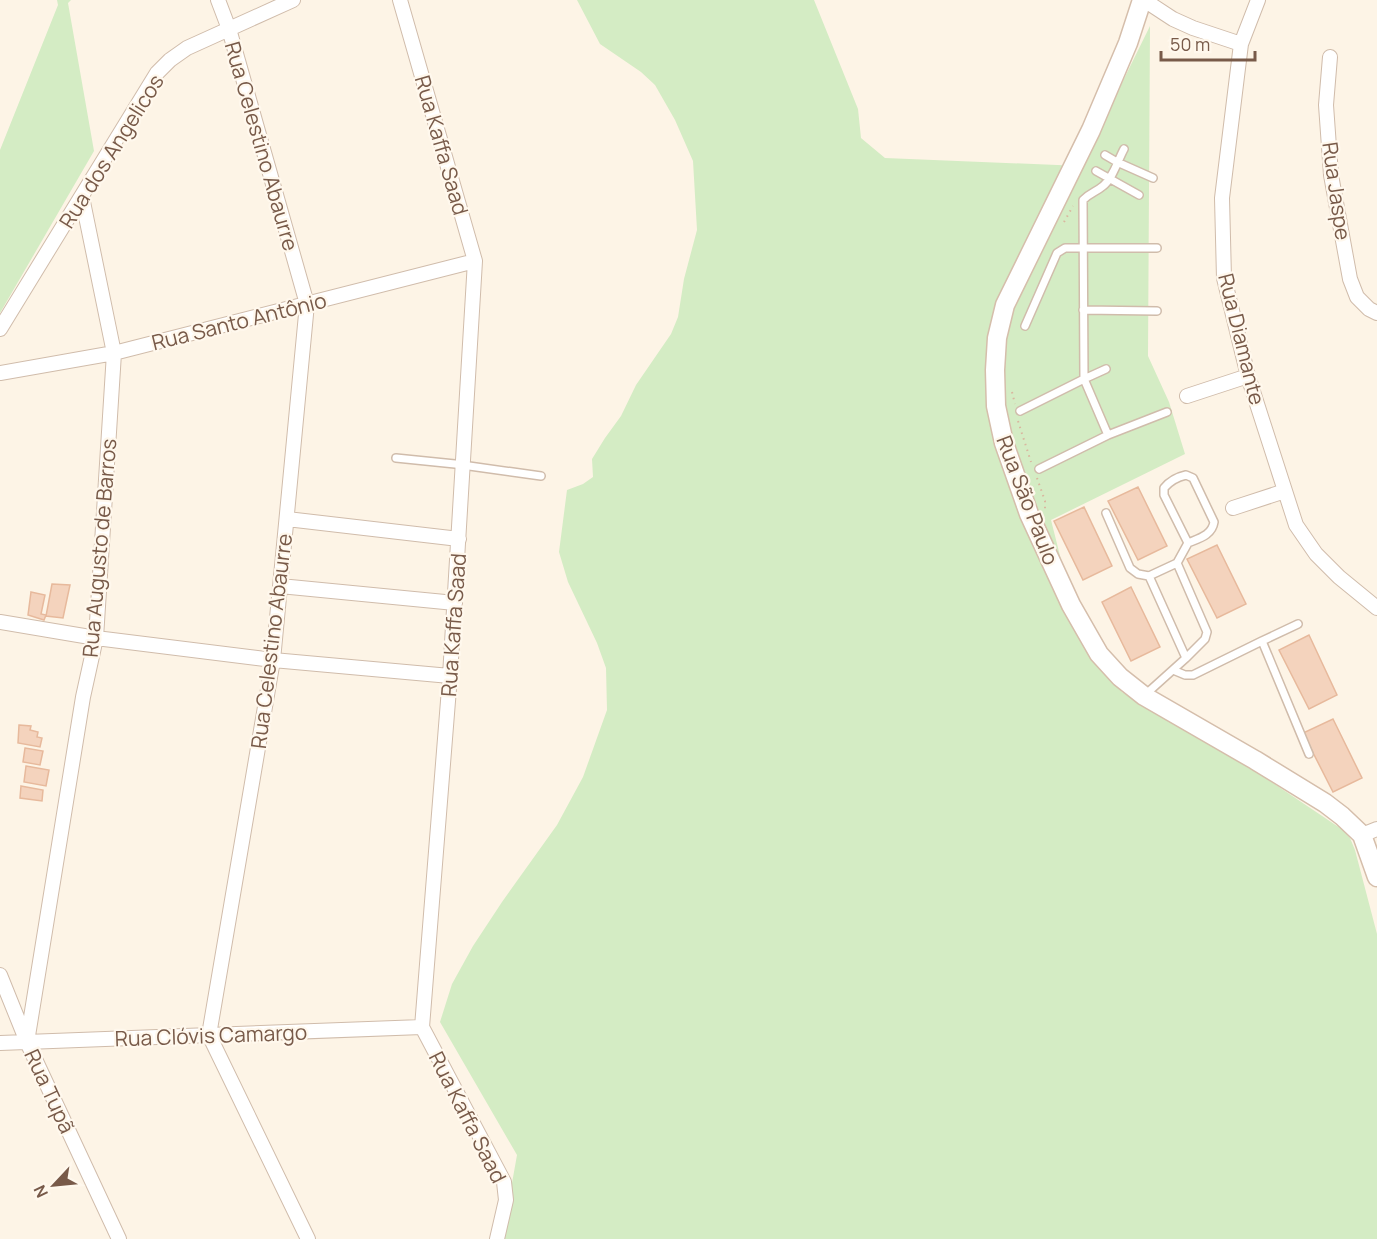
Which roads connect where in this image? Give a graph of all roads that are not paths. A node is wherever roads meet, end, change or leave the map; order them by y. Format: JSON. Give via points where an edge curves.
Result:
{"nodes":[{"id":1,"x":218,"y":0,"type":"edge"},
{"id":2,"x":293,"y":0,"type":"edge"},
{"id":3,"x":400,"y":0,"type":"edge"},
{"id":4,"x":1143,"y":0,"type":"edge"},
{"id":5,"x":1258,"y":0,"type":"edge"},
{"id":6,"x":229,"y":29,"type":"junction"},
{"id":7,"x":1241,"y":44,"type":"junction"},
{"id":8,"x":1330,"y":57,"type":"dead end"},
{"id":9,"x":1124,"y":148,"type":"dead end"},
{"id":10,"x":1105,"y":155,"type":"dead end"},
{"id":11,"x":1117,"y":162,"type":"junction"},
{"id":12,"x":1096,"y":171,"type":"dead end"},
{"id":13,"x":1109,"y":178,"type":"junction"},
{"id":14,"x":1153,"y":178,"type":"dead end"},
{"id":15,"x":1139,"y":195,"type":"dead end"},
{"id":16,"x":82,"y":197,"type":"junction"},
{"id":17,"x":1083,"y":248,"type":"junction"},
{"id":18,"x":1156,"y":248,"type":"dead end"},
{"id":19,"x":476,"y":261,"type":"junction"},
{"id":20,"x":307,"y":304,"type":"junction"},
{"id":21,"x":1083,"y":310,"type":"junction"},
{"id":22,"x":1157,"y":311,"type":"dead end"},
{"id":23,"x":1377,"y":313,"type":"edge"},
{"id":24,"x":1025,"y":326,"type":"dead end"},
{"id":25,"x":0,"y":329,"type":"edge"},
{"id":26,"x":114,"y":353,"type":"junction"},
{"id":27,"x":1106,"y":369,"type":"dead end"},
{"id":28,"x":0,"y":373,"type":"edge"},
{"id":29,"x":1248,"y":376,"type":"junction"},
{"id":30,"x":1084,"y":380,"type":"junction"},
{"id":31,"x":1187,"y":396,"type":"dead end"},
{"id":32,"x":1020,"y":411,"type":"dead end"},
{"id":33,"x":1167,"y":412,"type":"dead end"},
{"id":34,"x":1108,"y":435,"type":"junction"},
{"id":35,"x":396,"y":458,"type":"dead end"},
{"id":36,"x":464,"y":466,"type":"junction"},
{"id":37,"x":1036,"y":468,"type":"road end"},
{"id":38,"x":541,"y":476,"type":"dead end"},
{"id":39,"x":1285,"y":491,"type":"junction"},
{"id":40,"x":1233,"y":508,"type":"dead end"},
{"id":41,"x":1106,"y":513,"type":"dead end"},
{"id":42,"x":287,"y":519,"type":"junction"},
{"id":43,"x":459,"y":539,"type":"junction"},
{"id":44,"x":1188,"y":543,"type":"junction"},
{"id":45,"x":1177,"y":563,"type":"junction"},
{"id":46,"x":1149,"y":576,"type":"junction"},
{"id":47,"x":280,"y":586,"type":"junction"},
{"id":48,"x":455,"y":603,"type":"junction"},
{"id":49,"x":1377,"y":608,"type":"edge"},
{"id":50,"x":0,"y":622,"type":"edge"},
{"id":51,"x":1298,"y":624,"type":"dead end"},
{"id":52,"x":96,"y":638,"type":"junction"},
{"id":53,"x":1262,"y":641,"type":"junction"},
{"id":54,"x":1186,"y":658,"type":"junction"},
{"id":55,"x":273,"y":660,"type":"junction"},
{"id":56,"x":1173,"y":670,"type":"junction"},
{"id":57,"x":450,"y":676,"type":"junction"},
{"id":58,"x":1144,"y":696,"type":"junction"},
{"id":59,"x":1309,"y":754,"type":"dead end"},
{"id":60,"x":1370,"y":832,"type":"edge"},
{"id":61,"x":1377,"y":877,"type":"edge"},
{"id":62,"x":0,"y":975,"type":"edge"},
{"id":63,"x":422,"y":1027,"type":"junction"},
{"id":64,"x":209,"y":1035,"type":"junction"},
{"id":65,"x":27,"y":1042,"type":"junction"},
{"id":66,"x":0,"y":1043,"type":"edge"},
{"id":67,"x":119,"y":1239,"type":"edge"},
{"id":68,"x":308,"y":1239,"type":"edge"},
{"id":69,"x":497,"y":1239,"type":"edge"}],
"edges":[{"from":1,"to":6,"type":"street","name":"Rua Celestino Abaurre"},
{"from":2,"to":6,"type":"street","name":"Rua dos Angelicos"},
{"from":3,"to":19,"type":"street","name":"Rua Kaffa Saad"},
{"from":4,"to":7,"type":"street","via":[[1173,19]]},
{"from":4,"to":58,"type":"street","name":"Rua São Paulo","via":[[1092,130],[1005,305],[995,370],[996,406],[1004,444],[1052,565],[1099,654]]},
{"from":5,"to":7,"type":"street","name":"Rua Diamante"},
{"from":6,"to":16,"type":"street","name":"Rua dos Angelicos","via":[[187,48],[157,73]]},
{"from":6,"to":20,"type":"street","name":"Rua Celestino Abaurre"},
{"from":7,"to":29,"type":"street","name":"Rua Diamante","via":[[1222,198],[1222,254],[1224,278]]},
{"from":8,"to":23,"type":"street","name":"Rua Jaspe","via":[[1326,105],[1331,176],[1350,279],[1357,297]]},
{"from":9,"to":11,"type":"lane"},
{"from":10,"to":11,"type":"lane"},
{"from":11,"to":13,"type":"lane"},
{"from":11,"to":14,"type":"lane"},
{"from":12,"to":13,"type":"lane"},
{"from":13,"to":15,"type":"lane"},
{"from":13,"to":17,"type":"lane","via":[[1083,200]]},
{"from":16,"to":25,"type":"street","name":"Rua dos Angelicos"},
{"from":16,"to":26,"type":"street","name":"Rua Augusto de Barros"},
{"from":17,"to":18,"type":"lane"},
{"from":17,"to":21,"type":"lane"},
{"from":17,"to":24,"type":"lane","via":[[1065,248],[1057,253]]},
{"from":19,"to":20,"type":"street","name":"Rua Santo Antônio"},
{"from":19,"to":36,"type":"street","name":"Rua Kaffa Saad"},
{"from":20,"to":26,"type":"street","name":"Rua Santo Antônio"},
{"from":20,"to":42,"type":"street","name":"Rua Celestino Abaurre"},
{"from":21,"to":22,"type":"lane"},
{"from":21,"to":30,"type":"lane"},
{"from":26,"to":28,"type":"street","name":"Rua Santo Antônio"},
{"from":26,"to":52,"type":"street","name":"Rua Augusto de Barros"},
{"from":27,"to":30,"type":"lane"},
{"from":29,"to":31,"type":"street"},
{"from":29,"to":39,"type":"street","name":"Rua Diamante"},
{"from":30,"to":32,"type":"lane"},
{"from":30,"to":34,"type":"lane"},
{"from":33,"to":34,"type":"lane"},
{"from":34,"to":37,"type":"lane"},
{"from":35,"to":36,"type":"lane"},
{"from":36,"to":38,"type":"lane"},
{"from":36,"to":43,"type":"street","name":"Rua Kaffa Saad"},
{"from":39,"to":40,"type":"street"},
{"from":39,"to":49,"type":"street","name":"Rua Diamante","via":[[1296,525],[1316,554]]},
{"from":41,"to":46,"type":"lane","via":[[1130,568]]},
{"from":42,"to":43,"type":"street"},
{"from":42,"to":47,"type":"street","name":"Rua Celestino Abaurre"},
{"from":43,"to":48,"type":"street","name":"Rua Kaffa Saad"},
{"from":44,"to":44,"type":"lane","via":[[1208,534],[1214,522],[1193,478],[1186,475],[1168,484],[1164,495]]},
{"from":44,"to":45,"type":"lane"},
{"from":45,"to":46,"type":"lane"},
{"from":45,"to":54,"type":"lane","via":[[1207,632]]},
{"from":46,"to":54,"type":"lane"},
{"from":47,"to":48,"type":"street"},
{"from":47,"to":55,"type":"street","name":"Rua Celestino Abaurre"},
{"from":48,"to":57,"type":"street","name":"Rua Kaffa Saad"},
{"from":50,"to":52,"type":"street"},
{"from":51,"to":53,"type":"lane"},
{"from":52,"to":55,"type":"street"},
{"from":52,"to":65,"type":"street","name":"Rua Augusto de Barros"},
{"from":53,"to":56,"type":"lane","via":[[1193,675]]},
{"from":53,"to":59,"type":"lane"},
{"from":54,"to":56,"type":"lane"},
{"from":55,"to":57,"type":"street"},
{"from":55,"to":64,"type":"street","name":"Rua Celestino Abaurre"},
{"from":56,"to":58,"type":"lane"},
{"from":57,"to":63,"type":"street","name":"Rua Kaffa Saad"},
{"from":58,"to":60,"type":"street","name":"Rua São Paulo"},
{"from":60,"to":61,"type":"street","name":"Rua São Paulo"},
{"from":62,"to":65,"type":"street","name":"Rua Tupã"},
{"from":63,"to":64,"type":"street","name":"Rua Clóvis Camargo"},
{"from":63,"to":69,"type":"street","name":"Rua Kaffa Saad","via":[[504,1182],[506,1200]]},
{"from":64,"to":65,"type":"street","name":"Rua Clóvis Camargo"},
{"from":64,"to":68,"type":"street"},
{"from":65,"to":66,"type":"street","name":"Rua Clóvis Camargo"},
{"from":65,"to":67,"type":"street","name":"Rua Tupã"}]}
